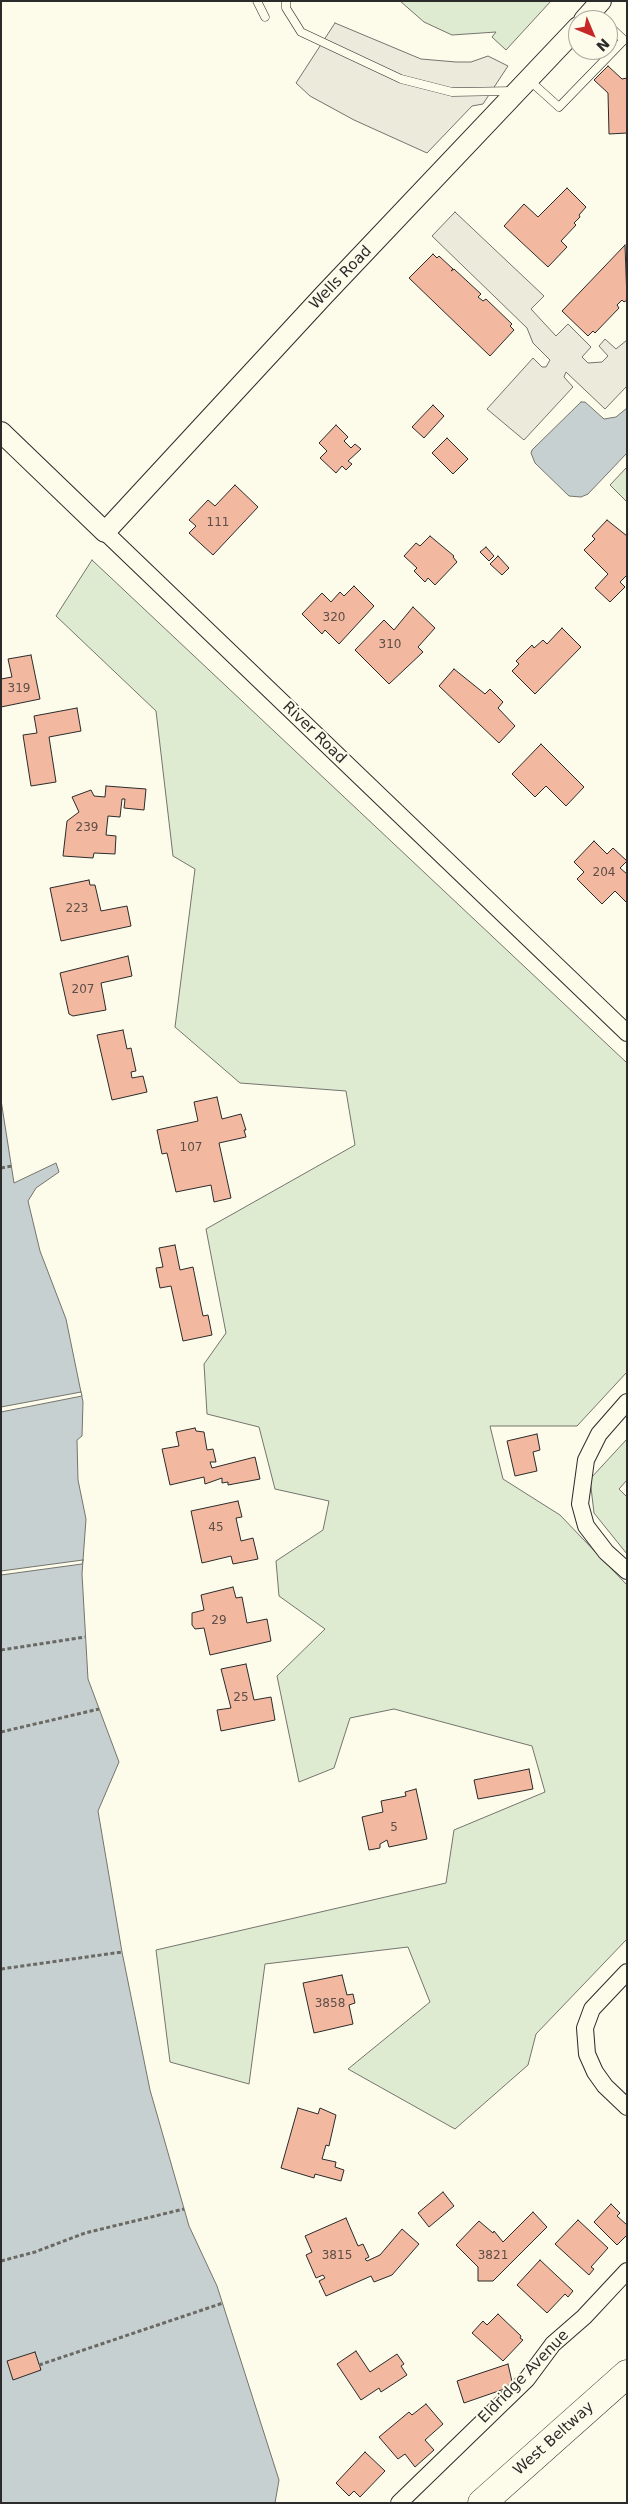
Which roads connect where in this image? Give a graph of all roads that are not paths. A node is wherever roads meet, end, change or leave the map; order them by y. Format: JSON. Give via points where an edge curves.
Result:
{"nodes":[{"id":1,"x":257,"y":1,"type":"edge"},
{"id":2,"x":286,"y":5,"type":"edge"},
{"id":3,"x":265,"y":17,"type":"dead end"},
{"id":4,"x":618,"y":34,"type":"edge"},
{"id":5,"x":568,"y":37,"type":"edge"},
{"id":6,"x":618,"y":46,"type":"edge"},
{"id":7,"x":605,"y":60,"type":"edge"},
{"id":8,"x":524,"y":85,"type":"junction"},
{"id":9,"x":1,"y":432,"type":"edge"},
{"id":10,"x":105,"y":532,"type":"junction"},
{"id":11,"x":627,"y":1033,"type":"edge"},
{"id":12,"x":627,"y":1402,"type":"edge"},
{"id":13,"x":627,"y":1571,"type":"edge"},
{"id":14,"x":627,"y":1972,"type":"edge"},
{"id":15,"x":627,"y":2107,"type":"edge"},
{"id":16,"x":627,"y":2270,"type":"edge"},
{"id":17,"x":627,"y":2374,"type":"edge"},
{"id":18,"x":399,"y":2503,"type":"edge"},
{"id":19,"x":482,"y":2503,"type":"edge"}],
"edges":[{"from":1,"to":3,"type":"lane"},
{"from":2,"to":8,"type":"lane","via":[[301,32],[401,79],[452,92]]},
{"from":4,"to":6,"type":"lane","via":[[624,40]]},
{"from":5,"to":8,"type":"street","name":"Wells Road"},
{"from":7,"to":8,"type":"lane","via":[[559,107]]},
{"from":8,"to":10,"type":"street","name":"Wells Road"},
{"from":9,"to":10,"type":"street","name":"River Road"},
{"from":10,"to":11,"type":"street","name":"River Road"},
{"from":12,"to":13,"type":"street","via":[[599,1434],[586,1460],[580,1504],[586,1526],[606,1552]]},
{"from":14,"to":15,"type":"street","via":[[592,2009],[585,2028],[587,2054],[595,2072]]},
{"from":16,"to":18,"type":"street","name":"Eldridge Avenue","via":[[584,2317],[553,2344],[527,2379]]},
{"from":17,"to":19,"type":"highway","name":"West Beltway"}]}
